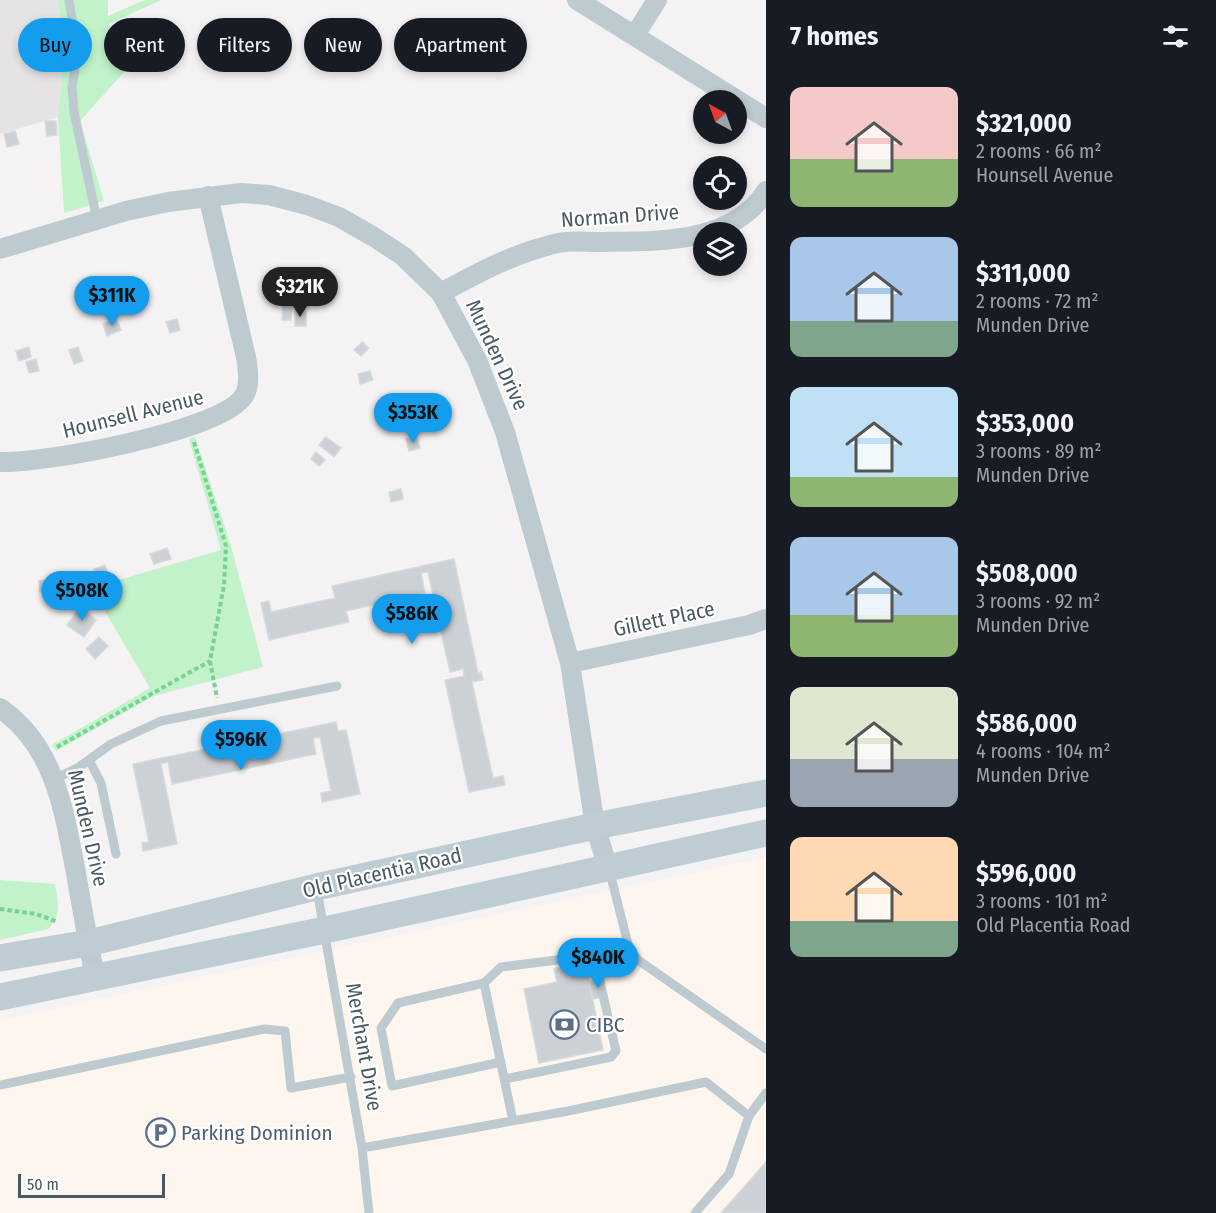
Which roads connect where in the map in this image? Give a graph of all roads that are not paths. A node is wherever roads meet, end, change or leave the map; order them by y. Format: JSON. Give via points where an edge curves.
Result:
{"nodes":[{"id":1,"x":69,"y":0,"type":"edge"},
{"id":2,"x":577,"y":0,"type":"edge"},
{"id":3,"x":657,"y":0,"type":"edge"},
{"id":4,"x":635,"y":35,"type":"junction"},
{"id":5,"x":766,"y":118,"type":"edge"},
{"id":6,"x":766,"y":191,"type":"edge"},
{"id":7,"x":208,"y":196,"type":"junction"},
{"id":8,"x":97,"y":220,"type":"junction"},
{"id":9,"x":0,"y":249,"type":"edge"},
{"id":10,"x":441,"y":293,"type":"junction"},
{"id":11,"x":0,"y":462,"type":"edge"},
{"id":12,"x":766,"y":619,"type":"edge"},
{"id":13,"x":570,"y":663,"type":"junction"},
{"id":14,"x":337,"y":686,"type":"dead end"},
{"id":15,"x":0,"y":708,"type":"edge"},
{"id":16,"x":89,"y":760,"type":"junction"},
{"id":17,"x":55,"y":779,"type":"junction"},
{"id":18,"x":766,"y":793,"type":"edge"},
{"id":19,"x":595,"y":826,"type":"junction"},
{"id":20,"x":766,"y":833,"type":"edge"},
{"id":21,"x":116,"y":854,"type":"dead end"},
{"id":22,"x":608,"y":868,"type":"junction"},
{"id":23,"x":316,"y":887,"type":"junction"},
{"id":24,"x":325,"y":930,"type":"junction"},
{"id":25,"x":89,"y":943,"type":"junction"},
{"id":26,"x":0,"y":958,"type":"edge"},
{"id":27,"x":95,"y":977,"type":"junction"},
{"id":28,"x":484,"y":983,"type":"junction"},
{"id":29,"x":0,"y":997,"type":"edge"},
{"id":30,"x":766,"y":1049,"type":"edge"},
{"id":31,"x":501,"y":1062,"type":"junction"},
{"id":32,"x":351,"y":1077,"type":"junction"},
{"id":33,"x":505,"y":1079,"type":"junction"},
{"id":34,"x":0,"y":1085,"type":"edge"},
{"id":35,"x":766,"y":1093,"type":"edge"},
{"id":36,"x":749,"y":1116,"type":"junction"},
{"id":37,"x":513,"y":1121,"type":"junction"},
{"id":38,"x":362,"y":1148,"type":"junction"},
{"id":39,"x":369,"y":1213,"type":"edge"},
{"id":40,"x":695,"y":1213,"type":"edge"}],
"edges":[{"from":1,"to":8,"type":"lane","via":[[75,46],[75,112]]},
{"from":2,"to":4,"type":"street"},
{"from":3,"to":4,"type":"street"},
{"from":4,"to":5,"type":"street"},
{"from":6,"to":10,"type":"street","name":"Norman Drive","via":[[756,206],[718,229],[673,241],[560,242],[502,260]]},
{"from":7,"to":8,"type":"street","name":"Munden Drive","via":[[168,201]]},
{"from":7,"to":10,"type":"street","name":"Munden Drive","via":[[269,195],[339,217],[403,255]]},
{"from":7,"to":11,"type":"street","name":"Hounsell Avenue","via":[[246,357],[249,377],[244,397],[228,412],[190,427],[63,457]]},
{"from":8,"to":9,"type":"street","name":"Munden Drive"},
{"from":10,"to":13,"type":"street","name":"Munden Drive","via":[[477,360],[506,432]]},
{"from":12,"to":13,"type":"street","name":"Gillett Place"},
{"from":13,"to":19,"type":"street","name":"Munden Drive"},
{"from":14,"to":16,"type":"lane","via":[[171,719],[138,730]]},
{"from":15,"to":17,"type":"street","name":"Munden Drive","via":[[25,731]]},
{"from":16,"to":17,"type":"lane"},
{"from":16,"to":21,"type":"lane","via":[[101,783]]},
{"from":17,"to":25,"type":"street","name":"Munden Drive"},
{"from":18,"to":19,"type":"main road","name":"Old Placentia Road"},
{"from":19,"to":22,"type":"street","name":"Munden Drive"},
{"from":19,"to":23,"type":"main road","name":"Old Placentia Road"},
{"from":20,"to":22,"type":"main road","name":"Old Placentia Road"},
{"from":22,"to":24,"type":"main road","name":"Old Placentia Road"},
{"from":22,"to":30,"type":"lane","via":[[629,948],[638,960]]},
{"from":23,"to":24,"type":"lane","name":"Merchant Drive"},
{"from":23,"to":25,"type":"main road","name":"Old Placentia Road"},
{"from":24,"to":27,"type":"main road","name":"Old Placentia Road"},
{"from":24,"to":32,"type":"lane","name":"Merchant Drive"},
{"from":25,"to":26,"type":"main road","name":"Old Placentia Road"},
{"from":25,"to":27,"type":"street","name":"Munden Drive"},
{"from":27,"to":29,"type":"main road","name":"Old Placentia Road"},
{"from":28,"to":31,"type":"lane"},
{"from":28,"to":31,"type":"lane","via":[[398,1002],[381,1028],[392,1086]]},
{"from":28,"to":33,"type":"lane","via":[[501,967],[589,956],[595,961],[615,1042],[616,1051],[611,1058]]},
{"from":31,"to":33,"type":"lane"},
{"from":32,"to":34,"type":"lane","via":[[291,1088],[285,1031],[277,1028]]},
{"from":32,"to":38,"type":"lane","name":"Merchant Drive"},
{"from":33,"to":37,"type":"lane"},
{"from":35,"to":36,"type":"lane"},
{"from":36,"to":37,"type":"lane","via":[[706,1082]]},
{"from":36,"to":40,"type":"lane","via":[[729,1174]]},
{"from":37,"to":38,"type":"lane"},
{"from":38,"to":39,"type":"lane","name":"Merchant Drive"}]}
